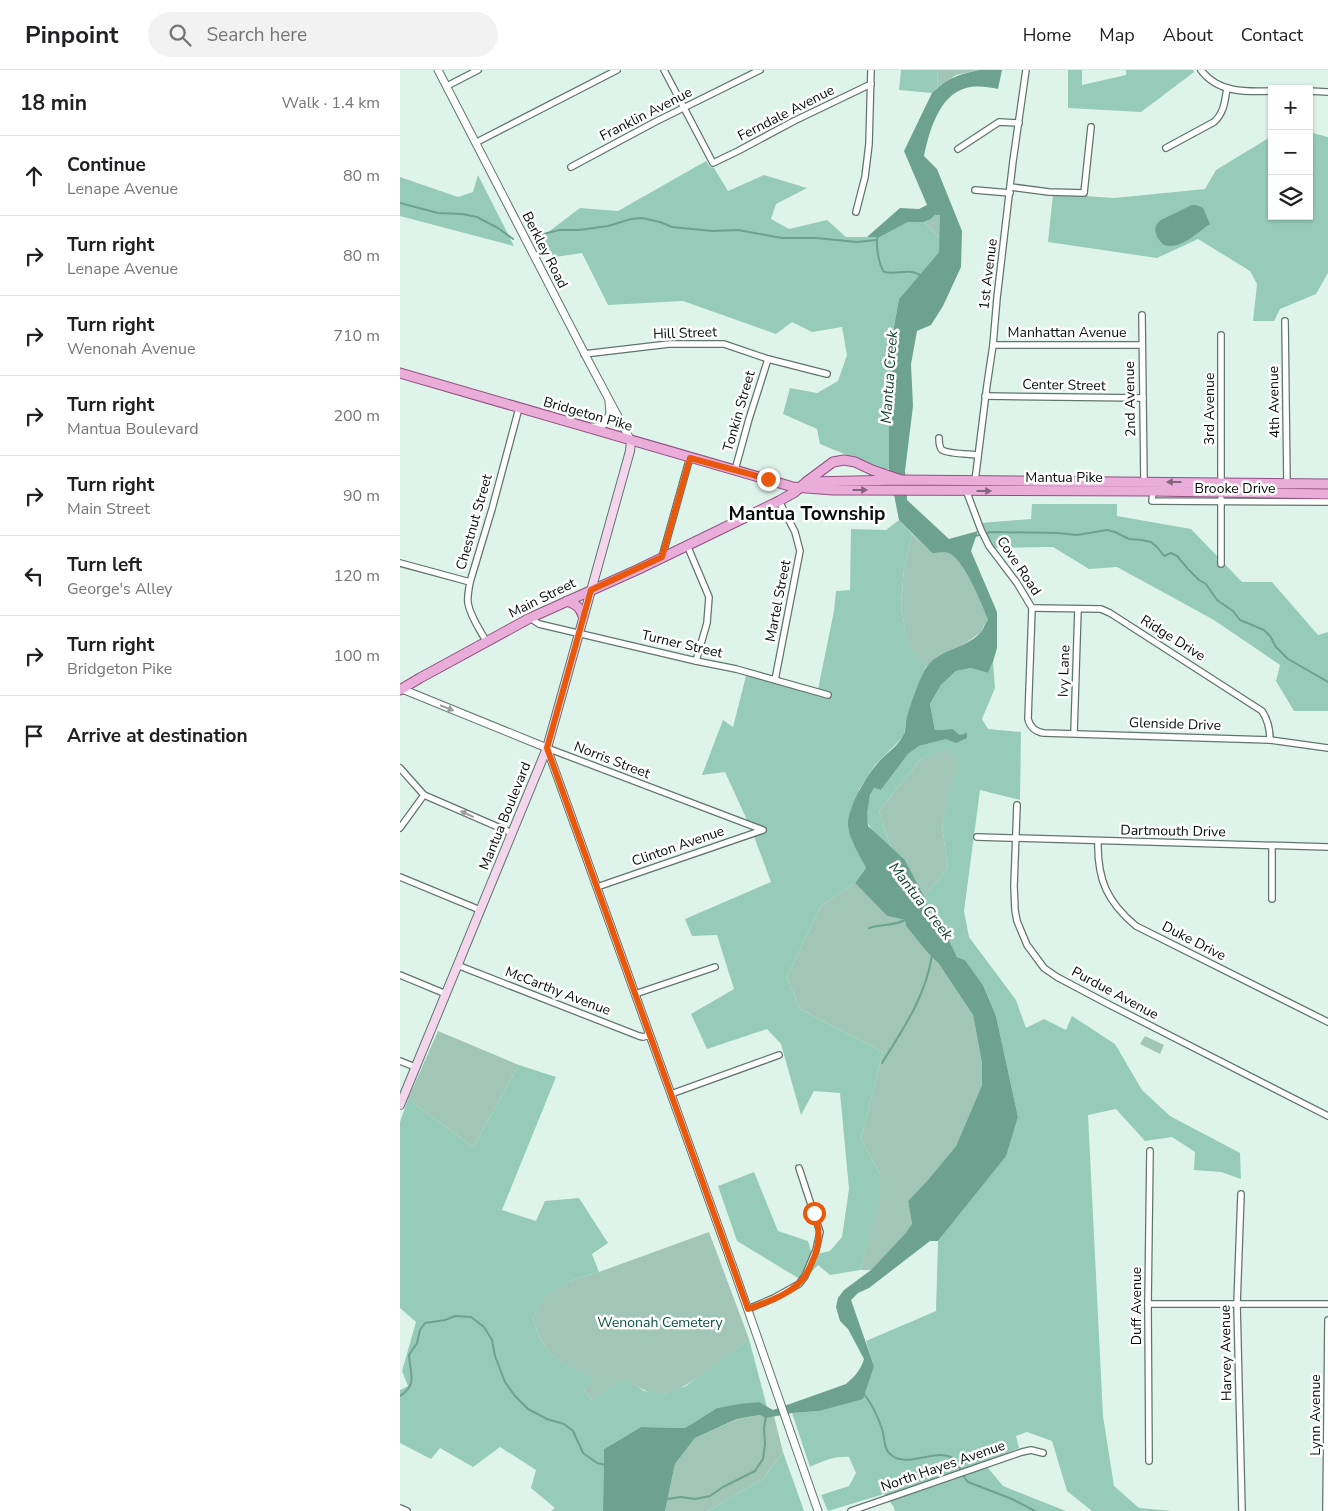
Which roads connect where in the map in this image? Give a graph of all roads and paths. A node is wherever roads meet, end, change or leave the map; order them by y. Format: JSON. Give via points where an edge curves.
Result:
{"nodes":[{"id":1,"x":438,"y":70,"type":"edge"},
{"id":2,"x":478,"y":70,"type":"edge"},
{"id":3,"x":617,"y":70,"type":"edge"},
{"id":4,"x":664,"y":70,"type":"edge"},
{"id":5,"x":760,"y":70,"type":"edge"},
{"id":6,"x":871,"y":70,"type":"edge"},
{"id":7,"x":1026,"y":70,"type":"edge"},
{"id":8,"x":1201,"y":70,"type":"edge"},
{"id":9,"x":871,"y":84,"type":"junction"},
{"id":10,"x":447,"y":86,"type":"junction"},
{"id":11,"x":1227,"y":88,"type":"junction"},
{"id":12,"x":1268,"y":91,"type":"edge"},
{"id":13,"x":1313,"y":91,"type":"edge"},
{"id":14,"x":1328,"y":92,"type":"edge"},
{"id":15,"x":683,"y":108,"type":"junction"},
{"id":16,"x":1018,"y":123,"type":"junction"},
{"id":17,"x":1091,"y":127,"type":"dead end"},
{"id":18,"x":477,"y":142,"type":"junction"},
{"id":19,"x":1166,"y":148,"type":"dead end"},
{"id":20,"x":958,"y":149,"type":"dead end"},
{"id":21,"x":571,"y":167,"type":"dead end"},
{"id":22,"x":975,"y":190,"type":"dead end"},
{"id":23,"x":1010,"y":190,"type":"junction"},
{"id":24,"x":856,"y":212,"type":"dead end"},
{"id":25,"x":1142,"y":315,"type":"dead end"},
{"id":26,"x":1285,"y":321,"type":"dead end"},
{"id":27,"x":1221,"y":335,"type":"dead end"},
{"id":28,"x":993,"y":345,"type":"junction"},
{"id":29,"x":1142,"y":345,"type":"junction"},
{"id":30,"x":584,"y":354,"type":"junction"},
{"id":31,"x":768,"y":359,"type":"junction"},
{"id":32,"x":400,"y":373,"type":"edge"},
{"id":33,"x":827,"y":374,"type":"dead end"},
{"id":34,"x":985,"y":396,"type":"junction"},
{"id":35,"x":1143,"y":398,"type":"junction"},
{"id":36,"x":608,"y":399,"type":"junction"},
{"id":37,"x":519,"y":408,"type":"junction"},
{"id":38,"x":586,"y":428,"type":"junction"},
{"id":39,"x":939,"y":438,"type":"dead end"},
{"id":40,"x":631,"y":441,"type":"junction"},
{"id":41,"x":978,"y":455,"type":"junction"},
{"id":42,"x":690,"y":458,"type":"junction"},
{"id":43,"x":833,"y":462,"type":"junction"},
{"id":44,"x":735,"y":470,"type":"junction"},
{"id":45,"x":885,"y":478,"type":"junction"},
{"id":46,"x":975,"y":481,"type":"junction"},
{"id":47,"x":1144,"y":482,"type":"junction"},
{"id":48,"x":1287,"y":483,"type":"junction"},
{"id":49,"x":1328,"y":484,"type":"edge"},
{"id":50,"x":803,"y":485,"type":"junction"},
{"id":51,"x":832,"y":485,"type":"junction"},
{"id":52,"x":918,"y":485,"type":"junction"},
{"id":53,"x":966,"y":490,"type":"junction"},
{"id":54,"x":1221,"y":492,"type":"junction"},
{"id":55,"x":1328,"y":494,"type":"edge"},
{"id":56,"x":779,"y":501,"type":"junction"},
{"id":57,"x":1328,"y":502,"type":"edge"},
{"id":58,"x":687,"y":545,"type":"junction"},
{"id":59,"x":662,"y":557,"type":"junction"},
{"id":60,"x":400,"y":563,"type":"edge"},
{"id":61,"x":1221,"y":564,"type":"dead end"},
{"id":62,"x":470,"y":582,"type":"junction"},
{"id":63,"x":591,"y":590,"type":"junction"},
{"id":64,"x":567,"y":601,"type":"junction"},
{"id":65,"x":1032,"y":608,"type":"junction"},
{"id":66,"x":1078,"y":610,"type":"junction"},
{"id":67,"x":583,"y":616,"type":"junction"},
{"id":68,"x":530,"y":618,"type":"junction"},
{"id":69,"x":578,"y":633,"type":"junction"},
{"id":70,"x":486,"y":641,"type":"junction"},
{"id":71,"x":696,"y":661,"type":"junction"},
{"id":72,"x":775,"y":680,"type":"junction"},
{"id":73,"x":401,"y":690,"type":"edge"},
{"id":74,"x":828,"y":694,"type":"dead end"},
{"id":75,"x":1028,"y":719,"type":"joint"},
{"id":76,"x":1074,"y":733,"type":"junction"},
{"id":77,"x":1270,"y":740,"type":"junction"},
{"id":78,"x":547,"y":748,"type":"junction"},
{"id":79,"x":1328,"y":748,"type":"edge"},
{"id":80,"x":400,"y":768,"type":"edge"},
{"id":81,"x":424,"y":795,"type":"junction"},
{"id":82,"x":1017,"y":805,"type":"dead end"},
{"id":83,"x":400,"y":828,"type":"edge"},
{"id":84,"x":759,"y":828,"type":"joint"},
{"id":85,"x":512,"y":833,"type":"junction"},
{"id":86,"x":977,"y":837,"type":"dead end"},
{"id":87,"x":1017,"y":839,"type":"junction"},
{"id":88,"x":1098,"y":841,"type":"junction"},
{"id":89,"x":1272,"y":846,"type":"junction"},
{"id":90,"x":1328,"y":847,"type":"edge"},
{"id":91,"x":400,"y":877,"type":"edge"},
{"id":92,"x":597,"y":887,"type":"junction"},
{"id":93,"x":1272,"y":899,"type":"dead end"},
{"id":94,"x":480,"y":910,"type":"junction"},
{"id":95,"x":457,"y":965,"type":"junction"},
{"id":96,"x":715,"y":967,"type":"dead end"},
{"id":97,"x":400,"y":975,"type":"edge"},
{"id":98,"x":442,"y":992,"type":"junction"},
{"id":99,"x":635,"y":994,"type":"junction"},
{"id":100,"x":1328,"y":1022,"type":"edge"},
{"id":101,"x":650,"y":1034,"type":"junction"},
{"id":102,"x":779,"y":1055,"type":"dead end"},
{"id":103,"x":400,"y":1061,"type":"edge"},
{"id":104,"x":415,"y":1067,"type":"junction"},
{"id":105,"x":671,"y":1094,"type":"junction"},
{"id":106,"x":400,"y":1105,"type":"edge"},
{"id":107,"x":1328,"y":1116,"type":"edge"},
{"id":108,"x":1150,"y":1151,"type":"dead end"},
{"id":109,"x":800,"y":1168,"type":"dead end"},
{"id":110,"x":1241,"y":1194,"type":"dead end"},
{"id":111,"x":1148,"y":1304,"type":"junction"},
{"id":112,"x":1237,"y":1304,"type":"junction"},
{"id":113,"x":1328,"y":1304,"type":"edge"},
{"id":114,"x":748,"y":1309,"type":"junction"},
{"id":115,"x":1328,"y":1320,"type":"edge"},
{"id":116,"x":1043,"y":1453,"type":"dead end"},
{"id":117,"x":1149,"y":1462,"type":"dead end"},
{"id":118,"x":400,"y":1508,"type":"edge"},
{"id":119,"x":407,"y":1511,"type":"edge"},
{"id":120,"x":818,"y":1511,"type":"edge"},
{"id":121,"x":851,"y":1511,"type":"edge"},
{"id":122,"x":1242,"y":1511,"type":"edge"},
{"id":123,"x":1326,"y":1511,"type":"edge"}],
"edges":[{"from":1,"to":10,"type":"street","name":"Berkley Road"},
{"from":2,"to":10,"type":"street"},
{"from":3,"to":18,"type":"street"},
{"from":4,"to":15,"type":"street"},
{"from":5,"to":15,"type":"street","name":"Franklin Avenue"},
{"from":6,"to":9,"type":"street"},
{"from":7,"to":16,"type":"street","name":"1st Avenue"},
{"from":8,"to":11,"type":"street","via":[[1219,86]]},
{"from":9,"to":15,"type":"street","name":"Ferndale Avenue","via":[[712,163]]},
{"from":9,"to":24,"type":"street","via":[[869,144]]},
{"from":10,"to":18,"type":"street","name":"Berkley Road"},
{"from":11,"to":12,"type":"street"},
{"from":11,"to":19,"type":"street","via":[[1225,104],[1214,122]]},
{"from":13,"to":14,"type":"street"},
{"from":15,"to":21,"type":"street","name":"Franklin Avenue"},
{"from":16,"to":20,"type":"street","via":[[999,122]]},
{"from":16,"to":23,"type":"street","name":"1st Avenue"},
{"from":17,"to":23,"type":"street","via":[[1084,193]]},
{"from":18,"to":30,"type":"street","name":"Berkley Road"},
{"from":22,"to":23,"type":"street"},
{"from":23,"to":28,"type":"street","name":"1st Avenue"},
{"from":25,"to":29,"type":"street","name":"2nd Avenue"},
{"from":26,"to":48,"type":"street","name":"4th Avenue"},
{"from":27,"to":54,"type":"street","name":"3rd Avenue"},
{"from":28,"to":29,"type":"street","name":"Manhattan Avenue"},
{"from":28,"to":34,"type":"street","name":"1st Avenue"},
{"from":29,"to":35,"type":"street","name":"2nd Avenue"},
{"from":30,"to":31,"type":"street","name":"Hill Street","via":[[669,344],[724,344]]},
{"from":30,"to":36,"type":"street","name":"Berkley Road"},
{"from":31,"to":33,"type":"street","name":"Hill Street"},
{"from":31,"to":44,"type":"street","name":"Tonkin Street"},
{"from":32,"to":37,"type":"main road","name":"Bridgeton Pike"},
{"from":34,"to":35,"type":"street","name":"Center Street"},
{"from":34,"to":41,"type":"street","name":"1st Avenue"},
{"from":35,"to":47,"type":"street","name":"2nd Avenue"},
{"from":36,"to":38,"type":"street","via":[[610,413],[606,423]]},
{"from":36,"to":40,"type":"street","name":"Berkley Road"},
{"from":37,"to":38,"type":"main road","name":"Bridgeton Pike"},
{"from":37,"to":62,"type":"street","name":"Chestnut Street"},
{"from":38,"to":40,"type":"main road","name":"Bridgeton Pike"},
{"from":39,"to":41,"type":"street","via":[[942,450]]},
{"from":40,"to":42,"type":"main road","name":"Bridgeton Pike"},
{"from":40,"to":63,"type":"main road","name":"Mantua Boulevard"},
{"from":41,"to":46,"type":"street","name":"1st Avenue"},
{"from":42,"to":44,"type":"main road","name":"Bridgeton Pike"},
{"from":42,"to":59,"type":"street"},
{"from":43,"to":45,"type":"main road","name":"Mantua Pike","via":[[848,460]]},
{"from":43,"to":50,"type":"main road","name":"Main Street"},
{"from":43,"to":51,"type":"main road","via":[[830,473]]},
{"from":44,"to":50,"type":"main road","name":"Bridgeton Pike"},
{"from":45,"to":51,"type":"main road","name":"Mantua Pike"},
{"from":45,"to":52,"type":"main road","name":"Mantua Pike"},
{"from":46,"to":47,"type":"main road","name":"Mantua Pike"},
{"from":46,"to":52,"type":"main road","name":"Mantua Pike"},
{"from":54,"to":47,"type":"main road","name":"Mantua Pike","one_way":true},
{"from":48,"to":49,"type":"main road","name":"Mantua Pike"},
{"from":48,"to":54,"type":"main road","name":"Mantua Pike"},
{"from":50,"to":51,"type":"main road","name":"Mantua Pike"},
{"from":50,"to":56,"type":"main road","name":"Main Street"},
{"from":51,"to":52,"type":"main road","name":"Mantua Pike","one_way":true,"via":[[885,490]]},
{"from":52,"to":53,"type":"main road","name":"Mantua Pike"},
{"from":53,"to":54,"type":"main road","name":"Mantua Pike","one_way":true},
{"from":53,"to":65,"type":"street","name":"Cove Road","via":[[989,546]]},
{"from":54,"to":55,"type":"main road","name":"Mantua Pike"},
{"from":54,"to":57,"type":"street","name":"Brooke Drive"},
{"from":54,"to":61,"type":"street","name":"3rd Avenue"},
{"from":56,"to":58,"type":"main road","name":"Main Street"},
{"from":56,"to":72,"type":"street","name":"Martel Street","via":[[796,532],[800,551]]},
{"from":58,"to":59,"type":"main road","name":"Main Street"},
{"from":58,"to":71,"type":"street","via":[[709,596],[707,623]]},
{"from":59,"to":63,"type":"main road","name":"Main Street"},
{"from":60,"to":62,"type":"street"},
{"from":62,"to":70,"type":"street","name":"Chestnut Street","via":[[468,604]]},
{"from":63,"to":64,"type":"main road","name":"Main Street"},
{"from":63,"to":67,"type":"main road","name":"Mantua Boulevard"},
{"from":64,"to":67,"type":"main road","via":[[578,606]]},
{"from":64,"to":68,"type":"main road","name":"Main Street"},
{"from":65,"to":66,"type":"street","name":"Ridge Drive"},
{"from":65,"to":75,"type":"street","name":"Cove Road"},
{"from":66,"to":76,"type":"street","name":"Ivy Lane"},
{"from":66,"to":77,"type":"street","name":"Ridge Drive","via":[[1101,609],[1110,613],[1252,704],[1266,717]]},
{"from":67,"to":69,"type":"main road","name":"Mantua Boulevard"},
{"from":68,"to":69,"type":"street","name":"Turner Street","via":[[538,624]]},
{"from":68,"to":70,"type":"main road","name":"Main Street"},
{"from":69,"to":71,"type":"street","name":"Turner Street"},
{"from":69,"to":78,"type":"main road","name":"Mantua Boulevard"},
{"from":70,"to":73,"type":"main road","name":"Main Street"},
{"from":71,"to":72,"type":"street","name":"Turner Street"},
{"from":72,"to":74,"type":"street","name":"Turner Street"},
{"from":73,"to":78,"type":"street","name":"Norris Street","one_way":true},
{"from":75,"to":76,"type":"street","name":"Glenside Drive","via":[[1039,732]]},
{"from":76,"to":77,"type":"street","name":"Glenside Drive"},
{"from":77,"to":79,"type":"street","name":"Glenside Drive"},
{"from":78,"to":84,"type":"street","name":"Norris Street"},
{"from":78,"to":85,"type":"main road","name":"Mantua Boulevard"},
{"from":78,"to":92,"type":"street"},
{"from":80,"to":81,"type":"street"},
{"from":81,"to":83,"type":"street"},
{"from":85,"to":81,"type":"street","one_way":true},
{"from":82,"to":87,"type":"street","name":"Purdue Avenue"},
{"from":84,"to":92,"type":"street","name":"Clinton Avenue","via":[[763,830]]},
{"from":85,"to":94,"type":"main road","name":"Mantua Boulevard"},
{"from":86,"to":87,"type":"street","name":"Dartmouth Drive"},
{"from":87,"to":88,"type":"street","name":"Dartmouth Drive"},
{"from":87,"to":107,"type":"street","name":"Purdue Avenue","via":[[1014,886],[1017,921],[1028,946],[1044,968],[1057,978]]},
{"from":88,"to":89,"type":"street","name":"Dartmouth Drive"},
{"from":88,"to":100,"type":"street","name":"Duke Drive","via":[[1106,892],[1122,914],[1136,926]]},
{"from":89,"to":90,"type":"street","name":"Dartmouth Drive"},
{"from":89,"to":93,"type":"street"},
{"from":91,"to":94,"type":"street"},
{"from":92,"to":99,"type":"street"},
{"from":94,"to":95,"type":"main road","name":"Mantua Boulevard"},
{"from":95,"to":98,"type":"main road","name":"Mantua Boulevard"},
{"from":95,"to":101,"type":"street","name":"McCarthy Avenue","via":[[639,1036]]},
{"from":96,"to":99,"type":"street"},
{"from":97,"to":98,"type":"street"},
{"from":98,"to":104,"type":"main road","name":"Mantua Boulevard"},
{"from":99,"to":101,"type":"street"},
{"from":101,"to":105,"type":"street"},
{"from":102,"to":105,"type":"street"},
{"from":103,"to":104,"type":"street"},
{"from":104,"to":106,"type":"main road","name":"Mantua Boulevard"},
{"from":105,"to":114,"type":"street"},
{"from":108,"to":111,"type":"street","name":"Duff Avenue"},
{"from":109,"to":114,"type":"street","via":[[820,1232],[816,1250],[799,1284]]},
{"from":110,"to":112,"type":"street","name":"Harvey Avenue"},
{"from":111,"to":112,"type":"street"},
{"from":111,"to":117,"type":"street","name":"Duff Avenue"},
{"from":112,"to":113,"type":"street"},
{"from":112,"to":122,"type":"street","name":"Harvey Avenue"},
{"from":114,"to":120,"type":"street"},
{"from":115,"to":123,"type":"street","name":"Lynn Avenue"},
{"from":116,"to":121,"type":"street","name":"North Hayes Avenue","via":[[1022,1452]]},
{"from":118,"to":119,"type":"street"}]}
